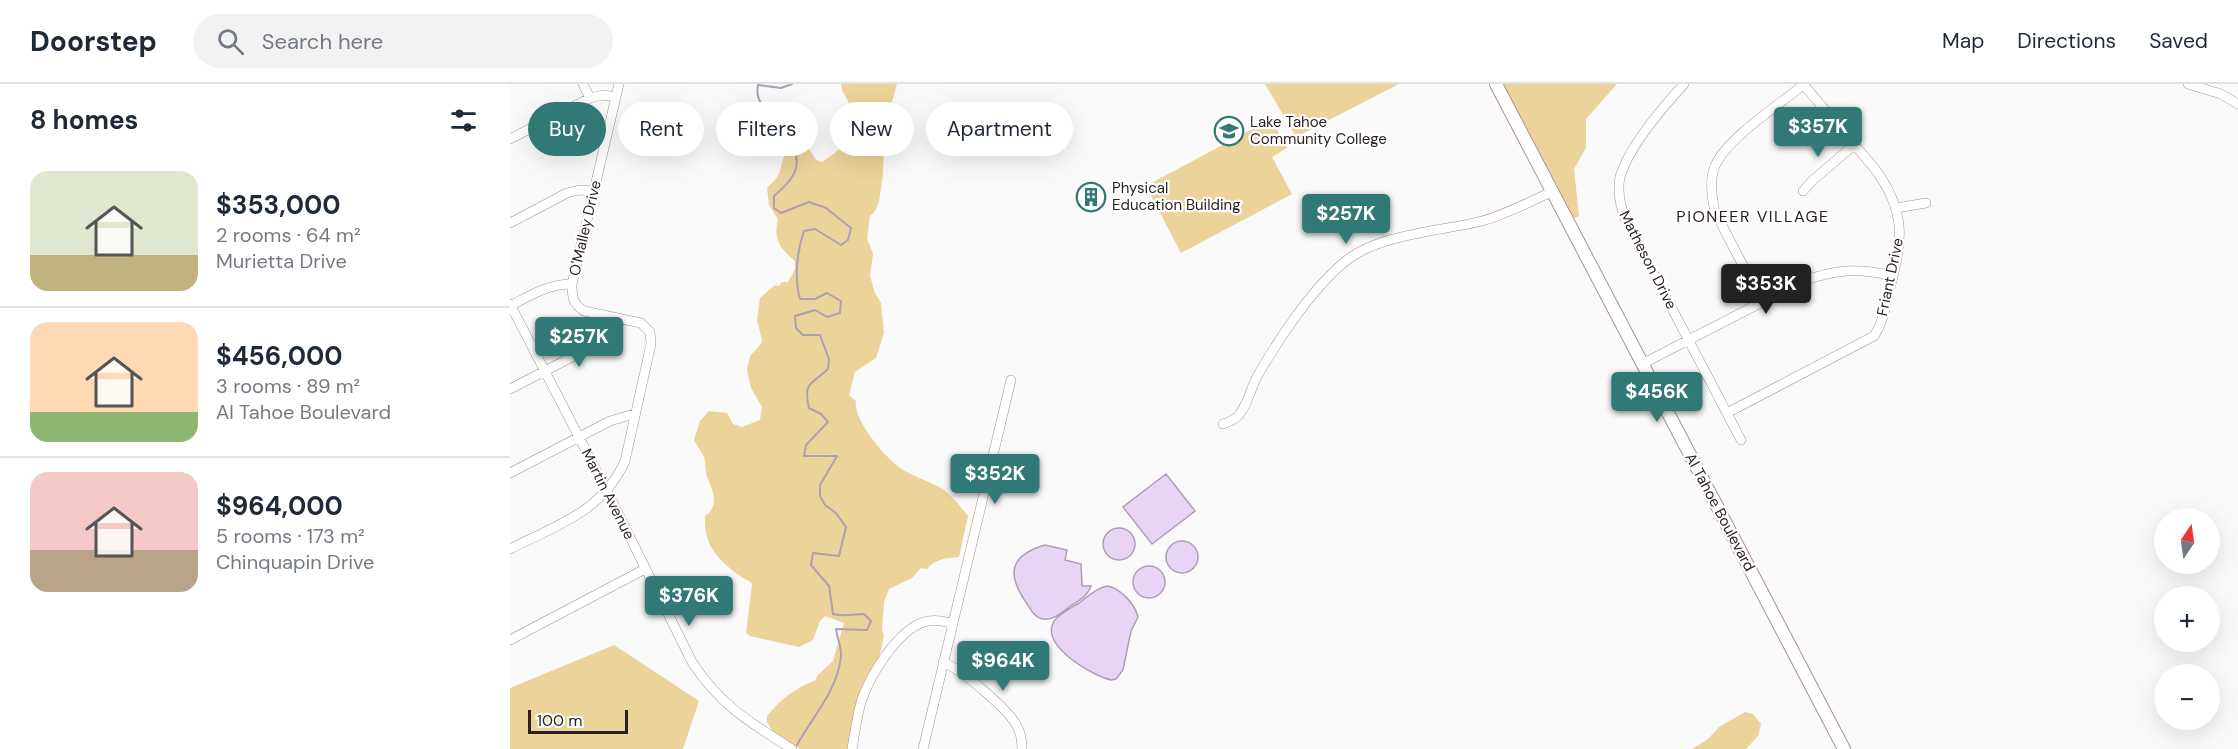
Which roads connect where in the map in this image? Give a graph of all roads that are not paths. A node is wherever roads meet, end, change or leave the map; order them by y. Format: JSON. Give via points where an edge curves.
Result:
{"nodes":[{"id":1,"x":583,"y":84,"type":"edge"},
{"id":2,"x":619,"y":84,"type":"edge"},
{"id":3,"x":1496,"y":84,"type":"edge"},
{"id":4,"x":1684,"y":84,"type":"edge"},
{"id":5,"x":2188,"y":84,"type":"edge"},
{"id":6,"x":1803,"y":85,"type":"edge"},
{"id":7,"x":616,"y":97,"type":"junction"},
{"id":8,"x":590,"y":98,"type":"junction"},
{"id":9,"x":2238,"y":104,"type":"edge"},
{"id":10,"x":510,"y":139,"type":"edge"},
{"id":11,"x":1854,"y":145,"type":"junction"},
{"id":12,"x":594,"y":191,"type":"junction"},
{"id":13,"x":1553,"y":191,"type":"junction"},
{"id":14,"x":1803,"y":191,"type":"dead end"},
{"id":15,"x":1926,"y":203,"type":"dead end"},
{"id":16,"x":1896,"y":208,"type":"junction"},
{"id":17,"x":510,"y":222,"type":"edge"},
{"id":18,"x":1893,"y":276,"type":"junction"},
{"id":19,"x":572,"y":284,"type":"junction"},
{"id":20,"x":1762,"y":302,"type":"junction"},
{"id":21,"x":510,"y":305,"type":"edge"},
{"id":22,"x":621,"y":318,"type":"junction"},
{"id":23,"x":1689,"y":340,"type":"junction"},
{"id":24,"x":1642,"y":364,"type":"junction"},
{"id":25,"x":545,"y":370,"type":"junction"},
{"id":26,"x":1011,"y":380,"type":"dead end"},
{"id":27,"x":510,"y":389,"type":"edge"},
{"id":28,"x":1727,"y":413,"type":"junction"},
{"id":29,"x":634,"y":414,"type":"junction"},
{"id":30,"x":1223,"y":424,"type":"dead end"},
{"id":31,"x":579,"y":437,"type":"junction"},
{"id":32,"x":1741,"y":440,"type":"dead end"},
{"id":33,"x":510,"y":473,"type":"edge"},
{"id":34,"x":607,"y":491,"type":"junction"},
{"id":35,"x":510,"y":549,"type":"edge"},
{"id":36,"x":645,"y":569,"type":"junction"},
{"id":37,"x":951,"y":623,"type":"junction"},
{"id":38,"x":510,"y":640,"type":"edge"},
{"id":39,"x":944,"y":662,"type":"junction"},
{"id":40,"x":791,"y":749,"type":"edge"},
{"id":41,"x":852,"y":749,"type":"edge"},
{"id":42,"x":923,"y":749,"type":"edge"},
{"id":43,"x":1022,"y":749,"type":"edge"},
{"id":44,"x":1844,"y":749,"type":"edge"}],
"edges":[{"from":1,"to":8,"type":"street"},
{"from":2,"to":7,"type":"street","name":"O'Malley Drive"},
{"from":3,"to":13,"type":"main road","name":"Al Tahoe Boulevard"},
{"from":4,"to":23,"type":"street","name":"Matheson Drive","via":[[1632,153],[1620,178],[1619,192],[1624,219]]},
{"from":5,"to":9,"type":"street"},
{"from":6,"to":11,"type":"street","name":"Friant Drive"},
{"from":6,"to":20,"type":"street","via":[[1734,140],[1715,167],[1712,182],[1715,212]]},
{"from":7,"to":8,"type":"street"},
{"from":7,"to":12,"type":"street","name":"O'Malley Drive"},
{"from":8,"to":10,"type":"street"},
{"from":11,"to":14,"type":"street"},
{"from":11,"to":16,"type":"street","name":"Friant Drive","via":[[1886,184]]},
{"from":12,"to":17,"type":"street","via":[[567,193]]},
{"from":12,"to":19,"type":"street","name":"O'Malley Drive"},
{"from":13,"to":24,"type":"main road","name":"Al Tahoe Boulevard"},
{"from":13,"to":30,"type":"street","via":[[1485,220],[1380,244],[1348,259],[1301,311],[1258,375],[1236,418]]},
{"from":15,"to":16,"type":"street"},
{"from":16,"to":18,"type":"street","name":"Friant Drive","via":[[1900,243]]},
{"from":18,"to":20,"type":"street","via":[[1842,270],[1803,281]]},
{"from":18,"to":28,"type":"street","name":"Friant Drive","via":[[1874,336]]},
{"from":19,"to":21,"type":"street","via":[[545,288]]},
{"from":19,"to":22,"type":"street","name":"O'Malley Drive","via":[[576,306]]},
{"from":20,"to":23,"type":"street"},
{"from":21,"to":25,"type":"street","name":"Martin Avenue"},
{"from":22,"to":25,"type":"street","via":[[603,340]]},
{"from":22,"to":29,"type":"street","name":"O'Malley Drive","via":[[641,323],[650,332],[651,344]]},
{"from":23,"to":24,"type":"street"},
{"from":23,"to":28,"type":"street","name":"Matheson Drive"},
{"from":24,"to":44,"type":"main road","name":"Al Tahoe Boulevard"},
{"from":25,"to":27,"type":"street"},
{"from":25,"to":31,"type":"street","name":"Martin Avenue"},
{"from":26,"to":37,"type":"street"},
{"from":28,"to":32,"type":"street","name":"Matheson Drive"},
{"from":29,"to":31,"type":"street"},
{"from":29,"to":34,"type":"street","name":"O'Malley Drive","via":[[625,461]]},
{"from":31,"to":33,"type":"street"},
{"from":31,"to":34,"type":"street","name":"Martin Avenue"},
{"from":34,"to":35,"type":"street","name":"O'Malley Drive","via":[[584,511]]},
{"from":34,"to":36,"type":"street","name":"Martin Avenue"},
{"from":36,"to":38,"type":"street"},
{"from":36,"to":40,"type":"street","name":"Martin Avenue","via":[[692,662],[709,686],[741,717]]},
{"from":37,"to":39,"type":"street"},
{"from":37,"to":41,"type":"street","via":[[922,622],[896,642],[863,697]]},
{"from":39,"to":42,"type":"street"},
{"from":39,"to":43,"type":"street","via":[[966,676],[1011,718],[1018,728]]}]}
